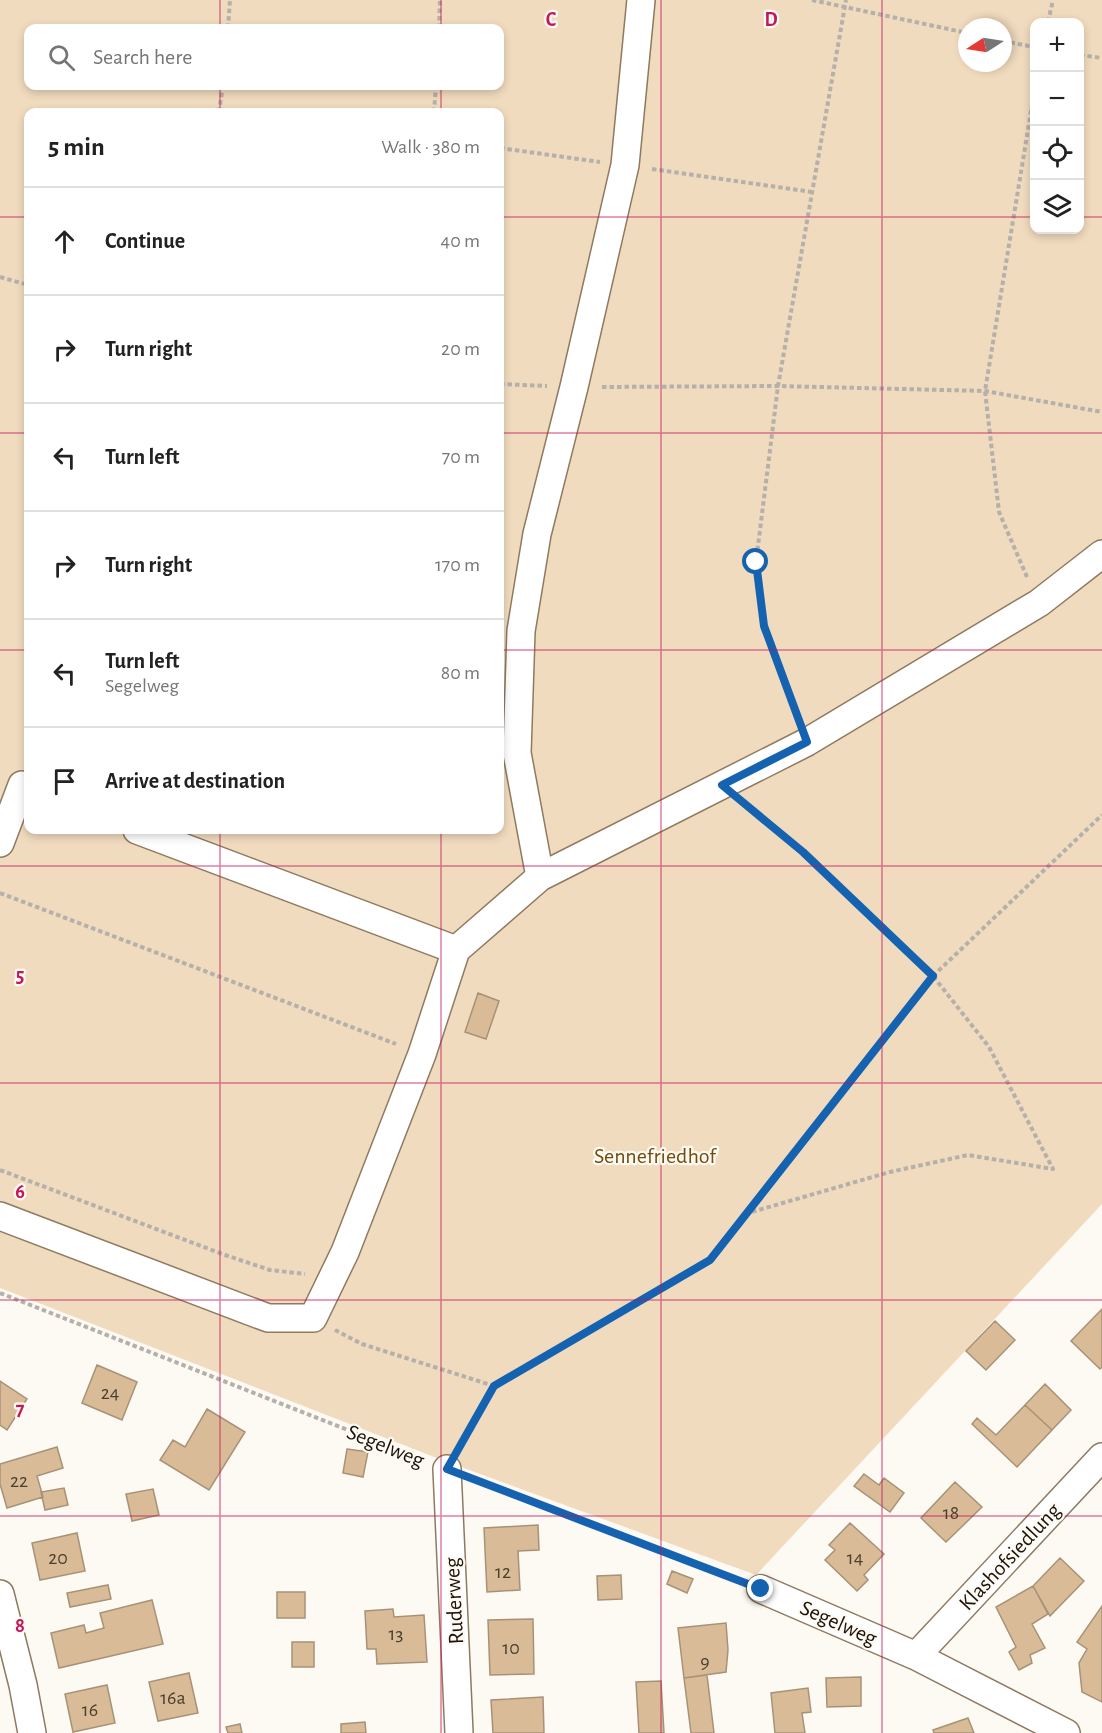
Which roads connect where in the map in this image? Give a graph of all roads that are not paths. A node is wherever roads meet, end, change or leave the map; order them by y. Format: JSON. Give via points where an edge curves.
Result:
{"nodes":[{"id":1,"x":641,"y":0,"type":"edge"},
{"id":2,"x":1102,"y":554,"type":"edge"},
{"id":3,"x":17,"y":783,"type":"edge"},
{"id":4,"x":148,"y":834,"type":"edge"},
{"id":5,"x":0,"y":843,"type":"edge"},
{"id":6,"x":540,"y":877,"type":"junction"},
{"id":7,"x":456,"y":950,"type":"junction"},
{"id":8,"x":0,"y":1216,"type":"edge"},
{"id":9,"x":1102,"y":1456,"type":"edge"},
{"id":10,"x":447,"y":1469,"type":"road end"},
{"id":11,"x":761,"y":1589,"type":"road end"},
{"id":12,"x":0,"y":1594,"type":"edge"},
{"id":13,"x":916,"y":1656,"type":"junction"},
{"id":14,"x":32,"y":1733,"type":"edge"},
{"id":15,"x":459,"y":1733,"type":"edge"},
{"id":16,"x":1066,"y":1733,"type":"edge"}],
"edges":[{"from":1,"to":6,"type":"street","via":[[625,165],[537,534],[521,631],[517,753]]},
{"from":2,"to":6,"type":"street","via":[[1039,603],[807,742]]},
{"from":3,"to":5,"type":"street"},
{"from":4,"to":7,"type":"street"},
{"from":6,"to":7,"type":"street"},
{"from":7,"to":8,"type":"street","via":[[422,1054],[345,1252],[313,1318],[268,1318]]},
{"from":9,"to":13,"type":"street","name":"Klashofsiedlung"},
{"from":10,"to":15,"type":"street","name":"Ruderweg"},
{"from":11,"to":13,"type":"street","name":"Segelweg"},
{"from":12,"to":14,"type":"street"},
{"from":13,"to":16,"type":"street","name":"Segelweg"}]}
